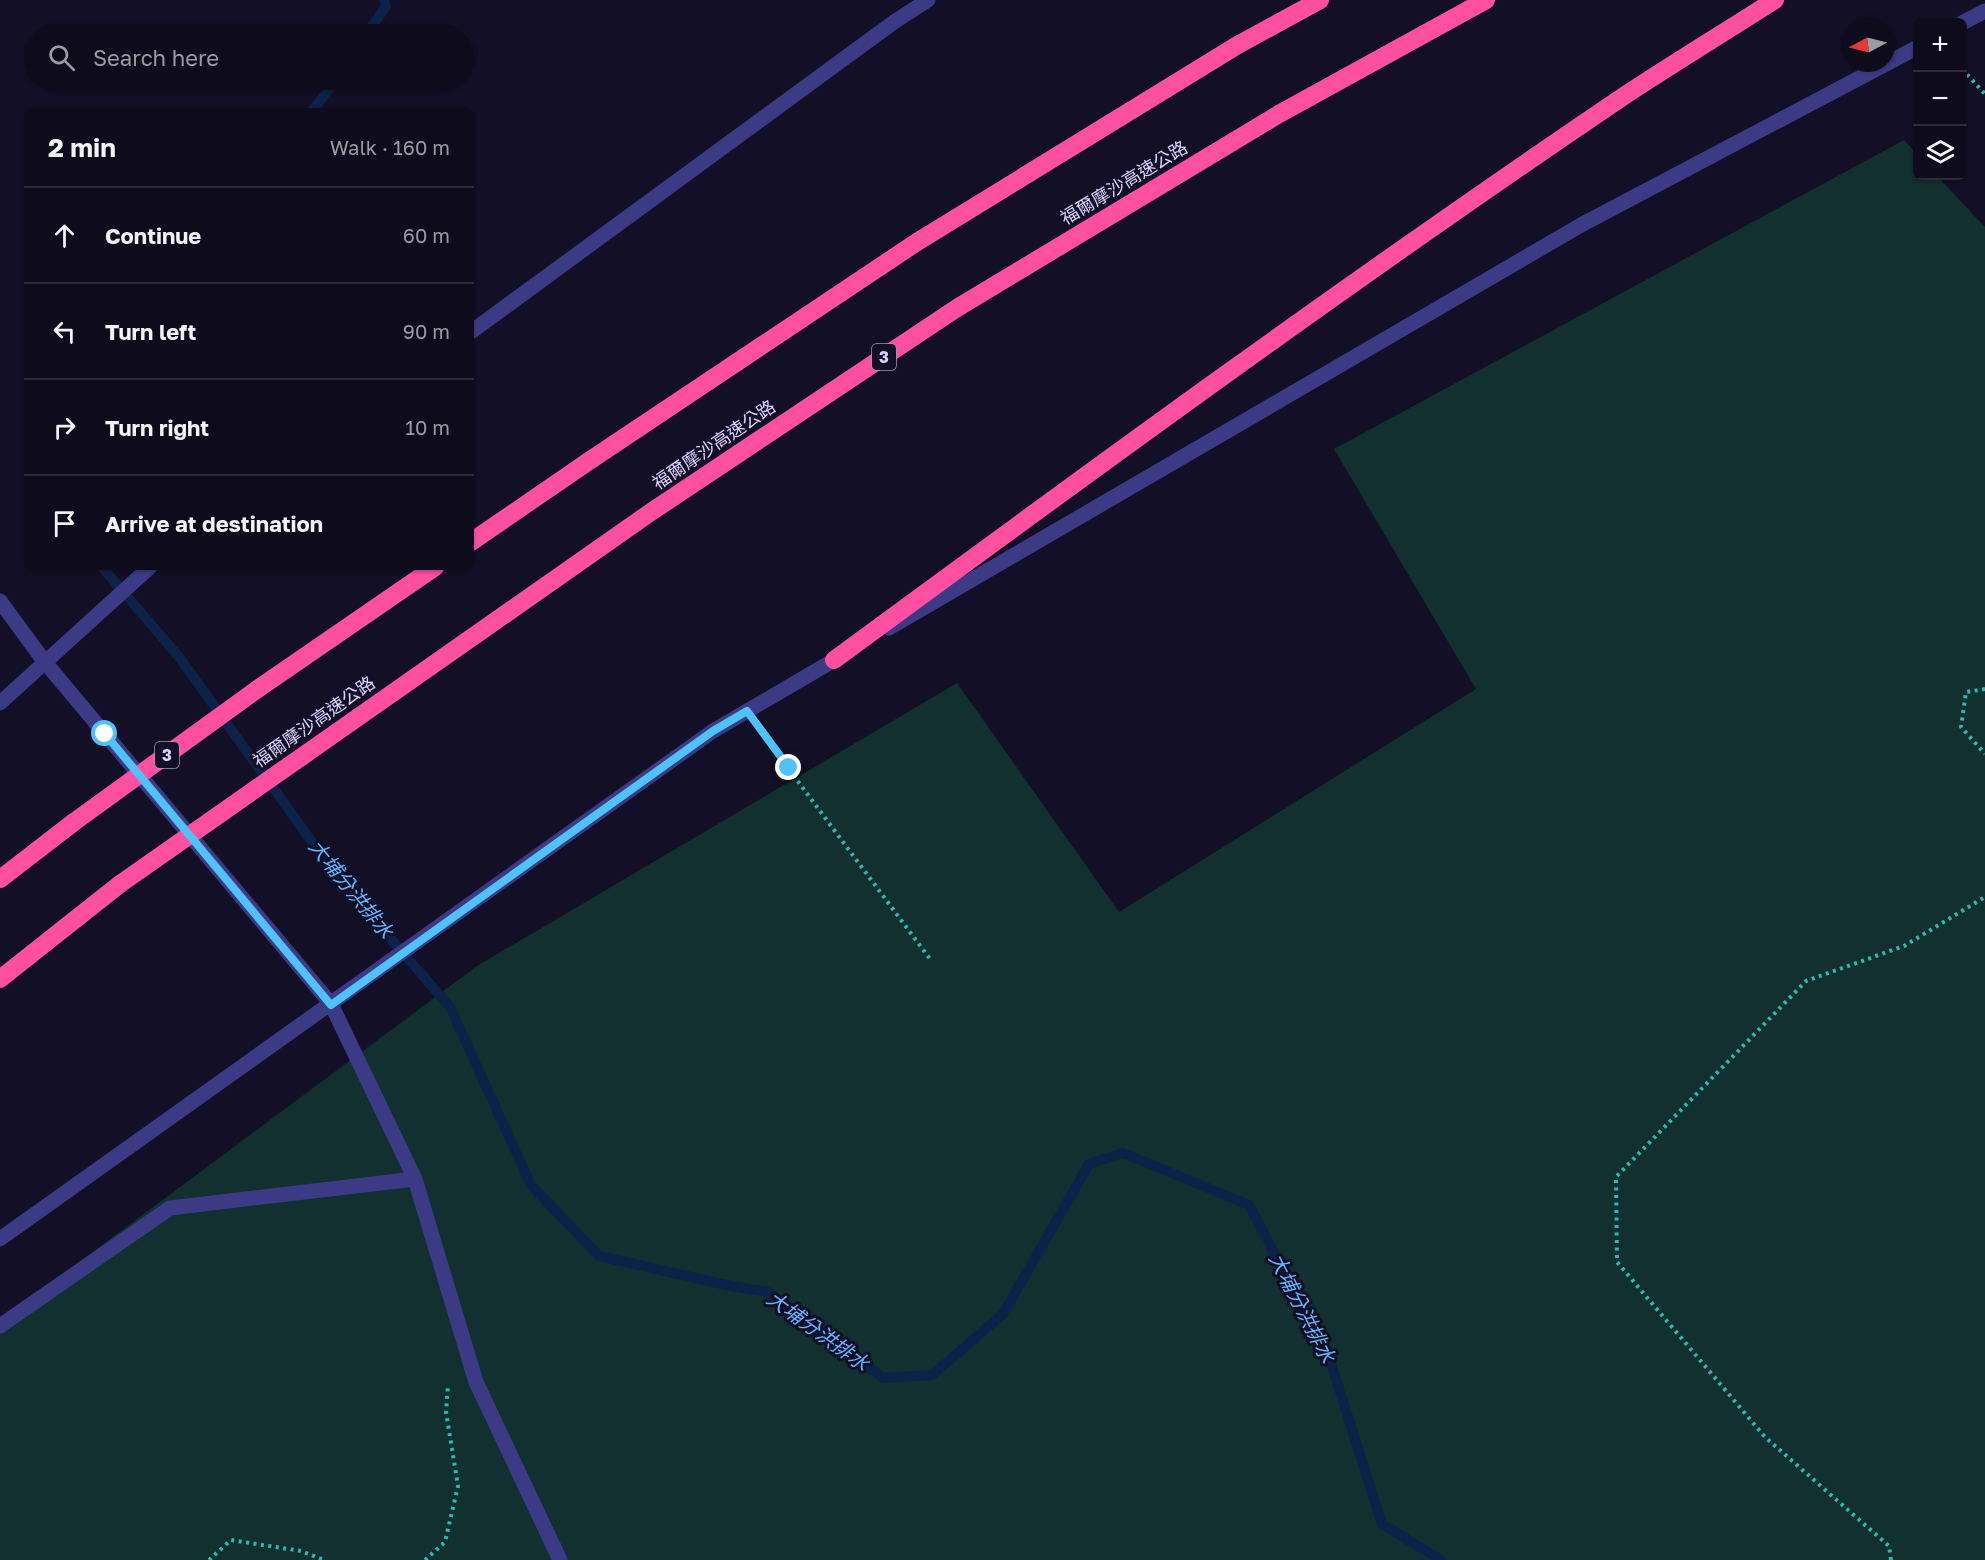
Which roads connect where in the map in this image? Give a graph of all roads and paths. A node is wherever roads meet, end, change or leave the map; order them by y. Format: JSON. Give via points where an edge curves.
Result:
{"nodes":[{"id":1,"x":928,"y":0,"type":"edge"},
{"id":2,"x":1320,"y":0,"type":"edge"},
{"id":3,"x":1486,"y":0,"type":"edge"},
{"id":4,"x":1775,"y":0,"type":"edge"},
{"id":5,"x":1985,"y":11,"type":"edge"},
{"id":6,"x":1967,"y":20,"type":"edge"},
{"id":7,"x":1913,"y":49,"type":"edge"},
{"id":8,"x":1965,"y":72,"type":"edge"},
{"id":9,"x":1985,"y":94,"type":"edge"},
{"id":10,"x":474,"y":330,"type":"edge"},
{"id":11,"x":474,"y":540,"type":"edge"},
{"id":12,"x":147,"y":570,"type":"edge"},
{"id":13,"x":431,"y":570,"type":"edge"},
{"id":14,"x":0,"y":601,"type":"edge"},
{"id":15,"x":834,"y":660,"type":"junction"},
{"id":16,"x":44,"y":662,"type":"junction"},
{"id":17,"x":1985,"y":689,"type":"edge"},
{"id":18,"x":0,"y":702,"type":"edge"},
{"id":19,"x":747,"y":711,"type":"junction"},
{"id":20,"x":1985,"y":754,"type":"edge"},
{"id":21,"x":0,"y":879,"type":"edge"},
{"id":22,"x":1985,"y":897,"type":"edge"},
{"id":23,"x":930,"y":959,"type":"dead end"},
{"id":24,"x":0,"y":979,"type":"edge"},
{"id":25,"x":331,"y":1005,"type":"junction"},
{"id":26,"x":415,"y":1179,"type":"junction"},
{"id":27,"x":0,"y":1239,"type":"edge"},
{"id":28,"x":0,"y":1326,"type":"edge"},
{"id":29,"x":450,"y":1376,"type":"dead end"},
{"id":30,"x":208,"y":1560,"type":"edge"},
{"id":31,"x":324,"y":1560,"type":"edge"},
{"id":32,"x":425,"y":1560,"type":"edge"},
{"id":33,"x":560,"y":1560,"type":"edge"},
{"id":34,"x":1891,"y":1560,"type":"edge"}],
"edges":[{"from":1,"to":10,"type":"street"},
{"from":2,"to":11,"type":"highway","via":[[1236,46],[917,242]]},
{"from":3,"to":24,"type":"highway","name":"福爾摩沙高速公路","number":"3","bridge":true,"via":[[1279,114],[957,308],[651,512],[120,884]]},
{"from":4,"to":15,"type":"highway","via":[[1626,94],[1374,268]]},
{"from":5,"to":6,"type":"street"},
{"from":7,"to":15,"type":"street","via":[[1581,225]]},
{"from":8,"to":9,"type":"path"},
{"from":12,"to":16,"type":"street"},
{"from":13,"to":21,"type":"highway","number":"3","bridge":true,"via":[[259,688]]},
{"from":14,"to":16,"type":"street"},
{"from":15,"to":19,"type":"street"},
{"from":16,"to":18,"type":"street"},
{"from":16,"to":25,"type":"street"},
{"from":17,"to":20,"type":"path","via":[[1966,692],[1961,727]]},
{"from":19,"to":23,"type":"path"},
{"from":19,"to":25,"type":"street","via":[[713,731]]},
{"from":22,"to":34,"type":"path","via":[[1904,946],[1806,981],[1616,1177],[1617,1262],[1765,1437],[1889,1546]]},
{"from":25,"to":26,"type":"street"},
{"from":25,"to":27,"type":"street"},
{"from":26,"to":28,"type":"street","via":[[170,1208]]},
{"from":26,"to":33,"type":"street","via":[[476,1382]]},
{"from":29,"to":32,"type":"path","via":[[446,1412],[458,1486],[445,1542]]},
{"from":30,"to":31,"type":"path","via":[[231,1540],[301,1551]]}]}
